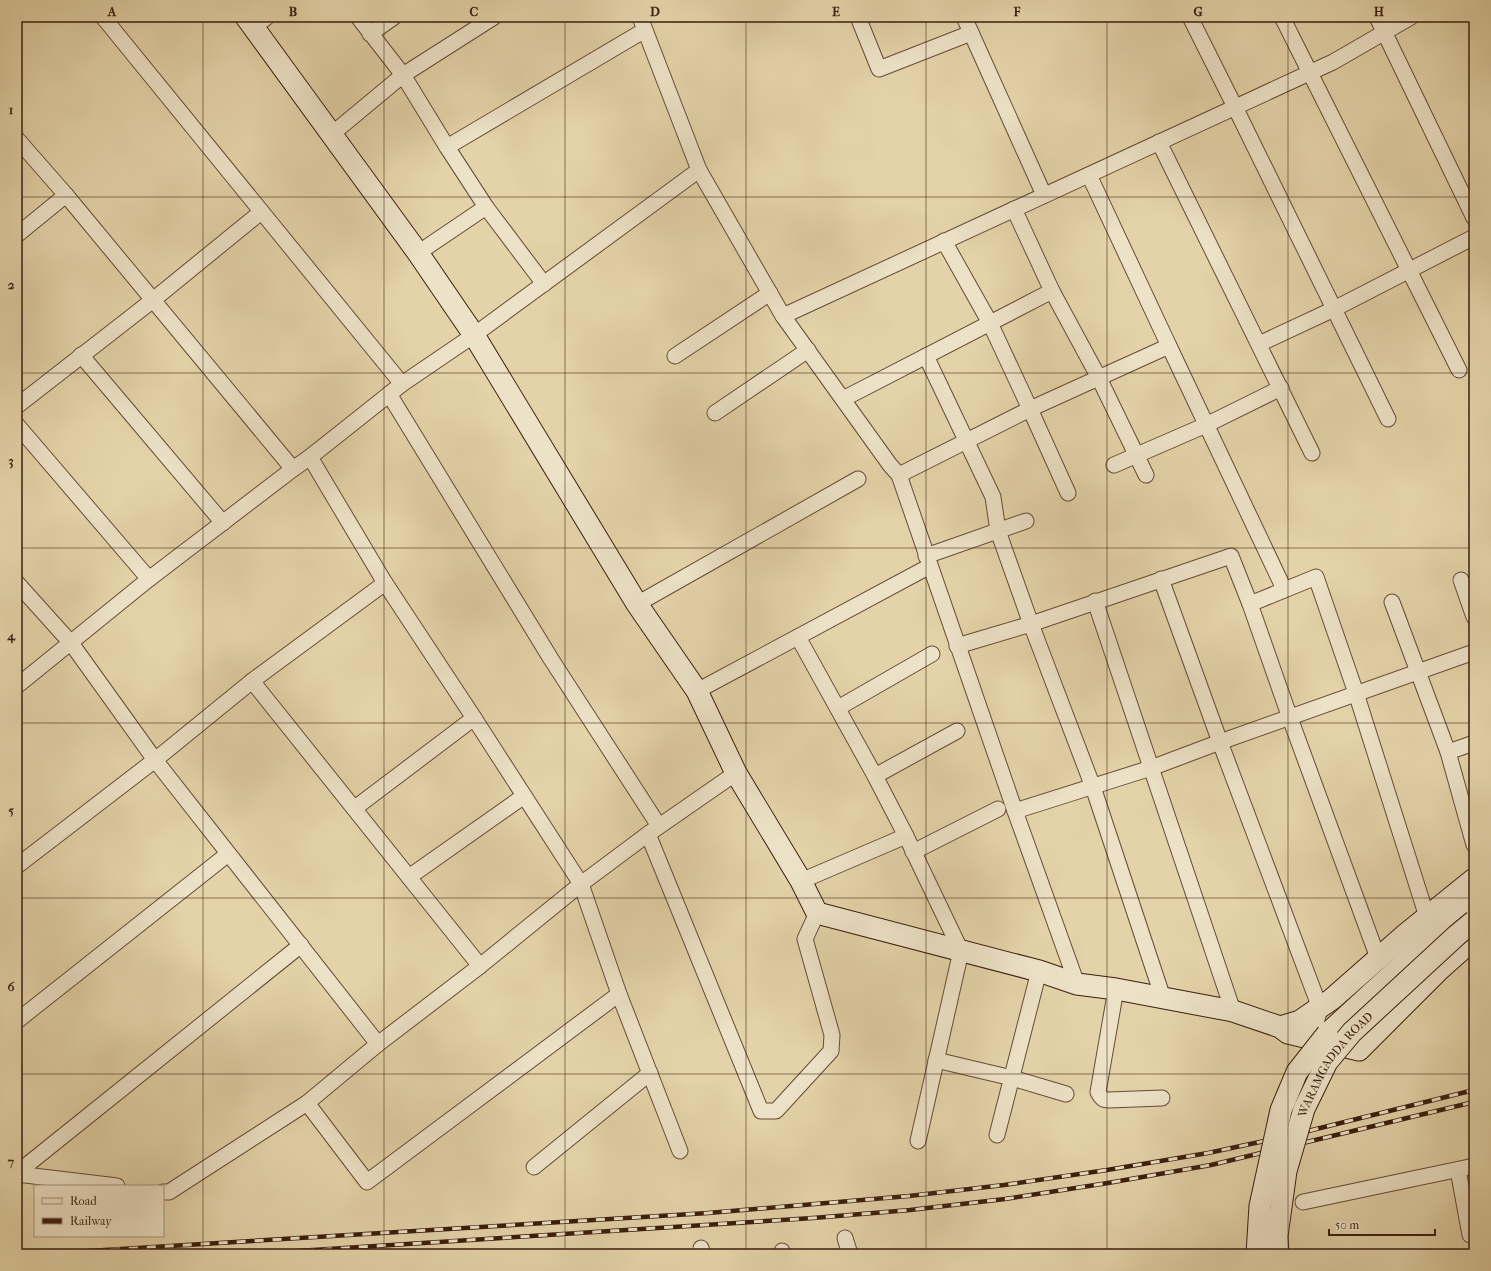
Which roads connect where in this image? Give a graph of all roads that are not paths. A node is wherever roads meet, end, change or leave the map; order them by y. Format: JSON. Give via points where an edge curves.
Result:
{"nodes":[{"id":1,"x":103,"y":17,"type":"edge"},
{"id":2,"x":358,"y":17,"type":"edge"},
{"id":3,"x":394,"y":17,"type":"edge"},
{"id":4,"x":494,"y":17,"type":"edge"},
{"id":5,"x":858,"y":17,"type":"edge"},
{"id":6,"x":964,"y":17,"type":"edge"},
{"id":7,"x":1190,"y":17,"type":"edge"},
{"id":8,"x":1282,"y":17,"type":"edge"},
{"id":9,"x":1377,"y":17,"type":"edge"},
{"id":10,"x":1411,"y":17,"type":"edge"},
{"id":11,"x":256,"y":20,"type":"edge"},
{"id":12,"x":643,"y":24,"type":"edge"},
{"id":13,"x":1384,"y":32,"type":"junction"},
{"id":14,"x":971,"y":33,"type":"junction"},
{"id":15,"x":370,"y":34,"type":"junction"},
{"id":16,"x":1309,"y":73,"type":"junction"},
{"id":17,"x":403,"y":75,"type":"junction"},
{"id":18,"x":1235,"y":107,"type":"junction"},
{"id":19,"x":332,"y":134,"type":"junction"},
{"id":20,"x":17,"y":139,"type":"edge"},
{"id":21,"x":1159,"y":142,"type":"junction"},
{"id":22,"x":447,"y":147,"type":"junction"},
{"id":23,"x":699,"y":170,"type":"junction"},
{"id":24,"x":1089,"y":175,"type":"junction"},
{"id":25,"x":66,"y":195,"type":"junction"},
{"id":26,"x":1044,"y":195,"type":"junction"},
{"id":27,"x":486,"y":208,"type":"junction"},
{"id":28,"x":1014,"y":209,"type":"junction"},
{"id":29,"x":261,"y":212,"type":"junction"},
{"id":30,"x":1474,"y":218,"type":"edge"},
{"id":31,"x":17,"y":235,"type":"edge"},
{"id":32,"x":1474,"y":236,"type":"edge"},
{"id":33,"x":944,"y":241,"type":"junction"},
{"id":34,"x":418,"y":253,"type":"junction"},
{"id":35,"x":1409,"y":270,"type":"junction"},
{"id":36,"x":544,"y":284,"type":"junction"},
{"id":37,"x":1052,"y":291,"type":"junction"},
{"id":38,"x":770,"y":293,"type":"junction"},
{"id":39,"x":153,"y":300,"type":"junction"},
{"id":40,"x":1334,"y":309,"type":"junction"},
{"id":41,"x":783,"y":316,"type":"junction"},
{"id":42,"x":990,"y":323,"type":"junction"},
{"id":43,"x":474,"y":335,"type":"junction"},
{"id":44,"x":1259,"y":344,"type":"junction"},
{"id":45,"x":1168,"y":346,"type":"junction"},
{"id":46,"x":808,"y":350,"type":"junction"},
{"id":47,"x":81,"y":355,"type":"junction"},
{"id":48,"x":675,"y":356,"type":"dead end"},
{"id":49,"x":926,"y":356,"type":"junction"},
{"id":50,"x":1459,"y":370,"type":"dead end"},
{"id":51,"x":1099,"y":378,"type":"junction"},
{"id":52,"x":402,"y":384,"type":"junction"},
{"id":53,"x":1281,"y":388,"type":"junction"},
{"id":54,"x":389,"y":394,"type":"junction"},
{"id":55,"x":843,"y":399,"type":"junction"},
{"id":56,"x":17,"y":406,"type":"edge"},
{"id":57,"x":1030,"y":409,"type":"junction"},
{"id":58,"x":715,"y":413,"type":"dead end"},
{"id":59,"x":1388,"y":419,"type":"dead end"},
{"id":60,"x":17,"y":425,"type":"edge"},
{"id":61,"x":1206,"y":425,"type":"junction"},
{"id":62,"x":967,"y":440,"type":"junction"},
{"id":63,"x":1312,"y":453,"type":"dead end"},
{"id":64,"x":1136,"y":456,"type":"junction"},
{"id":65,"x":310,"y":457,"type":"junction"},
{"id":66,"x":1114,"y":466,"type":"dead end"},
{"id":67,"x":293,"y":469,"type":"junction"},
{"id":68,"x":899,"y":475,"type":"junction"},
{"id":69,"x":1146,"y":475,"type":"dead end"},
{"id":70,"x":858,"y":479,"type":"dead end"},
{"id":71,"x":1068,"y":493,"type":"dead end"},
{"id":72,"x":1026,"y":521,"type":"dead end"},
{"id":73,"x":223,"y":523,"type":"junction"},
{"id":74,"x":998,"y":531,"type":"junction"},
{"id":75,"x":928,"y":561,"type":"junction"},
{"id":76,"x":149,"y":579,"type":"junction"},
{"id":77,"x":1161,"y":579,"type":"junction"},
{"id":78,"x":1461,"y":580,"type":"dead end"},
{"id":79,"x":385,"y":583,"type":"junction"},
{"id":80,"x":17,"y":584,"type":"edge"},
{"id":81,"x":1284,"y":589,"type":"junction"},
{"id":82,"x":1095,"y":601,"type":"junction"},
{"id":83,"x":1392,"y":602,"type":"dead end"},
{"id":84,"x":637,"y":604,"type":"junction"},
{"id":85,"x":1250,"y":604,"type":"junction"},
{"id":86,"x":1474,"y":617,"type":"edge"},
{"id":87,"x":1031,"y":624,"type":"junction"},
{"id":88,"x":798,"y":637,"type":"junction"},
{"id":89,"x":71,"y":643,"type":"junction"},
{"id":90,"x":957,"y":646,"type":"junction"},
{"id":91,"x":1474,"y":652,"type":"edge"},
{"id":92,"x":932,"y":654,"type":"dead end"},
{"id":93,"x":1418,"y":672,"type":"junction"},
{"id":94,"x":252,"y":681,"type":"junction"},
{"id":95,"x":17,"y":686,"type":"edge"},
{"id":96,"x":697,"y":691,"type":"junction"},
{"id":97,"x":1356,"y":693,"type":"junction"},
{"id":98,"x":838,"y":708,"type":"junction"},
{"id":99,"x":474,"y":718,"type":"junction"},
{"id":100,"x":1290,"y":718,"type":"junction"},
{"id":101,"x":957,"y":731,"type":"dead end"},
{"id":102,"x":1220,"y":742,"type":"junction"},
{"id":103,"x":1474,"y":743,"type":"edge"},
{"id":104,"x":1448,"y":752,"type":"junction"},
{"id":105,"x":155,"y":760,"type":"junction"},
{"id":106,"x":1151,"y":768,"type":"junction"},
{"id":107,"x":736,"y":773,"type":"junction"},
{"id":108,"x":875,"y":776,"type":"junction"},
{"id":109,"x":1093,"y":787,"type":"junction"},
{"id":110,"x":524,"y":796,"type":"junction"},
{"id":111,"x":354,"y":808,"type":"junction"},
{"id":112,"x":998,"y":809,"type":"dead end"},
{"id":113,"x":1015,"y":812,"type":"junction"},
{"id":114,"x":653,"y":830,"type":"junction"},
{"id":115,"x":906,"y":836,"type":"junction"},
{"id":116,"x":1474,"y":845,"type":"edge"},
{"id":117,"x":913,"y":852,"type":"junction"},
{"id":118,"x":228,"y":854,"type":"junction"},
{"id":119,"x":17,"y":866,"type":"edge"},
{"id":120,"x":409,"y":877,"type":"junction"},
{"id":121,"x":1474,"y":879,"type":"edge"},
{"id":122,"x":801,"y":881,"type":"junction"},
{"id":123,"x":581,"y":884,"type":"junction"},
{"id":124,"x":1474,"y":899,"type":"edge"},
{"id":125,"x":817,"y":913,"type":"junction"},
{"id":126,"x":1426,"y":917,"type":"junction"},
{"id":127,"x":1474,"y":920,"type":"edge"},
{"id":128,"x":1474,"y":939,"type":"edge"},
{"id":129,"x":301,"y":945,"type":"junction"},
{"id":130,"x":961,"y":951,"type":"junction"},
{"id":131,"x":1378,"y":958,"type":"junction"},
{"id":132,"x":480,"y":966,"type":"junction"},
{"id":133,"x":1039,"y":971,"type":"junction"},
{"id":134,"x":1077,"y":984,"type":"junction"},
{"id":135,"x":1116,"y":989,"type":"junction"},
{"id":136,"x":619,"y":994,"type":"junction"},
{"id":137,"x":1163,"y":998,"type":"junction"},
{"id":138,"x":1320,"y":1008,"type":"junction"},
{"id":139,"x":1233,"y":1011,"type":"junction"},
{"id":140,"x":17,"y":1020,"type":"edge"},
{"id":141,"x":1280,"y":1027,"type":"junction"},
{"id":142,"x":1312,"y":1039,"type":"junction"},
{"id":143,"x":378,"y":1044,"type":"junction"},
{"id":144,"x":936,"y":1060,"type":"junction"},
{"id":145,"x":650,"y":1073,"type":"junction"},
{"id":146,"x":1012,"y":1078,"type":"junction"},
{"id":147,"x":1066,"y":1094,"type":"dead end"},
{"id":148,"x":1162,"y":1098,"type":"dead end"},
{"id":149,"x":308,"y":1103,"type":"junction"},
{"id":150,"x":998,"y":1135,"type":"dead end"},
{"id":151,"x":918,"y":1141,"type":"dead end"},
{"id":152,"x":680,"y":1151,"type":"dead end"},
{"id":153,"x":1474,"y":1166,"type":"edge"},
{"id":154,"x":534,"y":1167,"type":"dead end"},
{"id":155,"x":1458,"y":1170,"type":"junction"},
{"id":156,"x":17,"y":1173,"type":"edge"},
{"id":157,"x":109,"y":1185,"type":"edge"},
{"id":158,"x":164,"y":1192,"type":"edge"},
{"id":159,"x":1303,"y":1202,"type":"dead end"},
{"id":160,"x":1474,"y":1235,"type":"edge"},
{"id":161,"x":845,"y":1238,"type":"dead end"},
{"id":162,"x":850,"y":1254,"type":"edge"},
{"id":163,"x":1257,"y":1254,"type":"edge"},
{"id":164,"x":1278,"y":1254,"type":"edge"}],
"edges":[{"from":1,"to":29,"type":"street"},
{"from":2,"to":15,"type":"street"},
{"from":3,"to":15,"type":"street"},
{"from":4,"to":17,"type":"street"},
{"from":5,"to":14,"type":"street","via":[[879,69]]},
{"from":6,"to":14,"type":"street"},
{"from":7,"to":18,"type":"street"},
{"from":8,"to":16,"type":"street"},
{"from":9,"to":13,"type":"street"},
{"from":10,"to":13,"type":"street"},
{"from":11,"to":19,"type":"street"},
{"from":12,"to":22,"type":"street"},
{"from":12,"to":23,"type":"street"},
{"from":13,"to":16,"type":"street"},
{"from":13,"to":30,"type":"street"},
{"from":14,"to":26,"type":"street"},
{"from":15,"to":17,"type":"street"},
{"from":16,"to":18,"type":"street"},
{"from":16,"to":35,"type":"street"},
{"from":17,"to":19,"type":"street"},
{"from":17,"to":22,"type":"street"},
{"from":18,"to":21,"type":"street"},
{"from":18,"to":40,"type":"street"},
{"from":19,"to":34,"type":"street"},
{"from":20,"to":25,"type":"street"},
{"from":21,"to":24,"type":"street"},
{"from":21,"to":44,"type":"street"},
{"from":22,"to":27,"type":"street"},
{"from":23,"to":36,"type":"street"},
{"from":23,"to":38,"type":"street"},
{"from":24,"to":26,"type":"street"},
{"from":24,"to":45,"type":"street"},
{"from":25,"to":31,"type":"street"},
{"from":25,"to":39,"type":"street"},
{"from":26,"to":28,"type":"street"},
{"from":27,"to":34,"type":"street"},
{"from":27,"to":36,"type":"street"},
{"from":28,"to":33,"type":"street"},
{"from":28,"to":37,"type":"street"},
{"from":29,"to":39,"type":"street"},
{"from":29,"to":52,"type":"street"},
{"from":32,"to":35,"type":"street"},
{"from":33,"to":41,"type":"street"},
{"from":33,"to":42,"type":"street"},
{"from":34,"to":43,"type":"street"},
{"from":35,"to":40,"type":"street"},
{"from":35,"to":50,"type":"street"},
{"from":36,"to":43,"type":"street"},
{"from":37,"to":42,"type":"street"},
{"from":37,"to":51,"type":"street"},
{"from":38,"to":41,"type":"street"},
{"from":38,"to":48,"type":"street"},
{"from":39,"to":47,"type":"street"},
{"from":39,"to":67,"type":"street"},
{"from":40,"to":44,"type":"street"},
{"from":40,"to":59,"type":"street"},
{"from":41,"to":46,"type":"street"},
{"from":42,"to":49,"type":"street"},
{"from":42,"to":57,"type":"street"},
{"from":43,"to":52,"type":"street"},
{"from":43,"to":84,"type":"street"},
{"from":44,"to":53,"type":"street"},
{"from":45,"to":51,"type":"street"},
{"from":45,"to":61,"type":"street"},
{"from":46,"to":55,"type":"street"},
{"from":46,"to":58,"type":"street"},
{"from":47,"to":56,"type":"street"},
{"from":47,"to":73,"type":"street"},
{"from":49,"to":55,"type":"street"},
{"from":49,"to":62,"type":"street"},
{"from":51,"to":57,"type":"street"},
{"from":51,"to":64,"type":"street"},
{"from":52,"to":54,"type":"street"},
{"from":53,"to":61,"type":"street"},
{"from":53,"to":63,"type":"street"},
{"from":54,"to":65,"type":"street"},
{"from":54,"to":114,"type":"street"},
{"from":55,"to":68,"type":"street"},
{"from":57,"to":62,"type":"street"},
{"from":57,"to":71,"type":"street"},
{"from":60,"to":76,"type":"street"},
{"from":61,"to":64,"type":"street"},
{"from":61,"to":81,"type":"street"},
{"from":62,"to":68,"type":"street"},
{"from":62,"to":74,"type":"street","via":[[993,497]]},
{"from":64,"to":66,"type":"street"},
{"from":64,"to":69,"type":"street"},
{"from":65,"to":67,"type":"street"},
{"from":65,"to":79,"type":"street"},
{"from":67,"to":73,"type":"street"},
{"from":68,"to":75,"type":"street"},
{"from":70,"to":84,"type":"street"},
{"from":72,"to":74,"type":"street"},
{"from":73,"to":76,"type":"street"},
{"from":74,"to":75,"type":"street"},
{"from":74,"to":87,"type":"street"},
{"from":75,"to":88,"type":"street"},
{"from":75,"to":90,"type":"street"},
{"from":76,"to":89,"type":"street"},
{"from":77,"to":82,"type":"street"},
{"from":77,"to":85,"type":"street","via":[[1231,556]]},
{"from":77,"to":102,"type":"street"},
{"from":78,"to":86,"type":"street"},
{"from":79,"to":94,"type":"street"},
{"from":79,"to":99,"type":"street"},
{"from":80,"to":89,"type":"street"},
{"from":81,"to":85,"type":"street"},
{"from":81,"to":97,"type":"street","via":[[1316,577]]},
{"from":82,"to":87,"type":"street"},
{"from":82,"to":106,"type":"street"},
{"from":83,"to":93,"type":"street"},
{"from":84,"to":96,"type":"street"},
{"from":85,"to":100,"type":"street"},
{"from":87,"to":90,"type":"street"},
{"from":87,"to":109,"type":"street"},
{"from":88,"to":96,"type":"street"},
{"from":88,"to":98,"type":"street"},
{"from":89,"to":95,"type":"street"},
{"from":89,"to":105,"type":"street"},
{"from":90,"to":113,"type":"street"},
{"from":91,"to":93,"type":"street"},
{"from":92,"to":98,"type":"street"},
{"from":93,"to":97,"type":"street"},
{"from":93,"to":104,"type":"street"},
{"from":94,"to":105,"type":"street"},
{"from":94,"to":111,"type":"street"},
{"from":96,"to":107,"type":"street"},
{"from":97,"to":100,"type":"street"},
{"from":97,"to":126,"type":"street"},
{"from":98,"to":108,"type":"street"},
{"from":99,"to":110,"type":"street"},
{"from":99,"to":111,"type":"street"},
{"from":100,"to":102,"type":"street"},
{"from":100,"to":131,"type":"street"},
{"from":101,"to":108,"type":"street"},
{"from":102,"to":106,"type":"street"},
{"from":102,"to":138,"type":"street"},
{"from":103,"to":104,"type":"street"},
{"from":104,"to":116,"type":"street"},
{"from":105,"to":118,"type":"street"},
{"from":105,"to":119,"type":"street"},
{"from":106,"to":109,"type":"street"},
{"from":106,"to":139,"type":"street"},
{"from":107,"to":114,"type":"street"},
{"from":107,"to":122,"type":"street"},
{"from":108,"to":115,"type":"street"},
{"from":109,"to":113,"type":"street"},
{"from":109,"to":137,"type":"street"},
{"from":110,"to":120,"type":"street"},
{"from":110,"to":123,"type":"street"},
{"from":111,"to":120,"type":"street"},
{"from":112,"to":117,"type":"street"},
{"from":113,"to":134,"type":"street"},
{"from":114,"to":123,"type":"street"},
{"from":114,"to":125,"type":"street","via":[[761,1111],[776,1111],[831,1051],[832,1035],[806,939]]},
{"from":115,"to":117,"type":"street"},
{"from":115,"to":122,"type":"street"},
{"from":117,"to":130,"type":"street"},
{"from":118,"to":129,"type":"street"},
{"from":118,"to":140,"type":"street"},
{"from":120,"to":132,"type":"street"},
{"from":121,"to":126,"type":"street"},
{"from":122,"to":125,"type":"street"},
{"from":123,"to":132,"type":"street"},
{"from":123,"to":136,"type":"street"},
{"from":124,"to":163,"type":"street","bridge":true,"via":[[1327,1034],[1297,1072],[1281,1110],[1260,1206]]},
{"from":125,"to":130,"type":"street"},
{"from":126,"to":131,"type":"street"},
{"from":127,"to":164,"type":"street","name":"WARAMGADDA ROAD","bridge":true,"via":[[1352,1032],[1327,1062],[1304,1109],[1286,1171],[1277,1236]]},
{"from":128,"to":142,"type":"street","via":[[1359,1050]]},
{"from":129,"to":143,"type":"street"},
{"from":129,"to":156,"type":"street"},
{"from":130,"to":133,"type":"street"},
{"from":130,"to":144,"type":"street"},
{"from":131,"to":138,"type":"street"},
{"from":132,"to":143,"type":"street"},
{"from":133,"to":134,"type":"street"},
{"from":133,"to":146,"type":"street"},
{"from":134,"to":135,"type":"street"},
{"from":135,"to":137,"type":"street"},
{"from":135,"to":148,"type":"street","via":[[1098,1092],[1100,1097],[1104,1100]]},
{"from":136,"to":145,"type":"street"},
{"from":136,"to":149,"type":"street","via":[[367,1182]]},
{"from":137,"to":139,"type":"street"},
{"from":138,"to":141,"type":"street","via":[[1300,1021]]},
{"from":138,"to":142,"type":"street"},
{"from":139,"to":141,"type":"street"},
{"from":141,"to":142,"type":"street","via":[[1288,1033]]},
{"from":143,"to":149,"type":"street"},
{"from":144,"to":146,"type":"street"},
{"from":144,"to":151,"type":"street"},
{"from":145,"to":152,"type":"street"},
{"from":145,"to":154,"type":"street"},
{"from":146,"to":147,"type":"street"},
{"from":146,"to":150,"type":"street"},
{"from":149,"to":158,"type":"street","via":[[169,1192]]},
{"from":153,"to":155,"type":"street"},
{"from":155,"to":159,"type":"street"},
{"from":155,"to":160,"type":"street","via":[[1470,1235]]},
{"from":156,"to":157,"type":"street"},
{"from":161,"to":162,"type":"street"}]}
